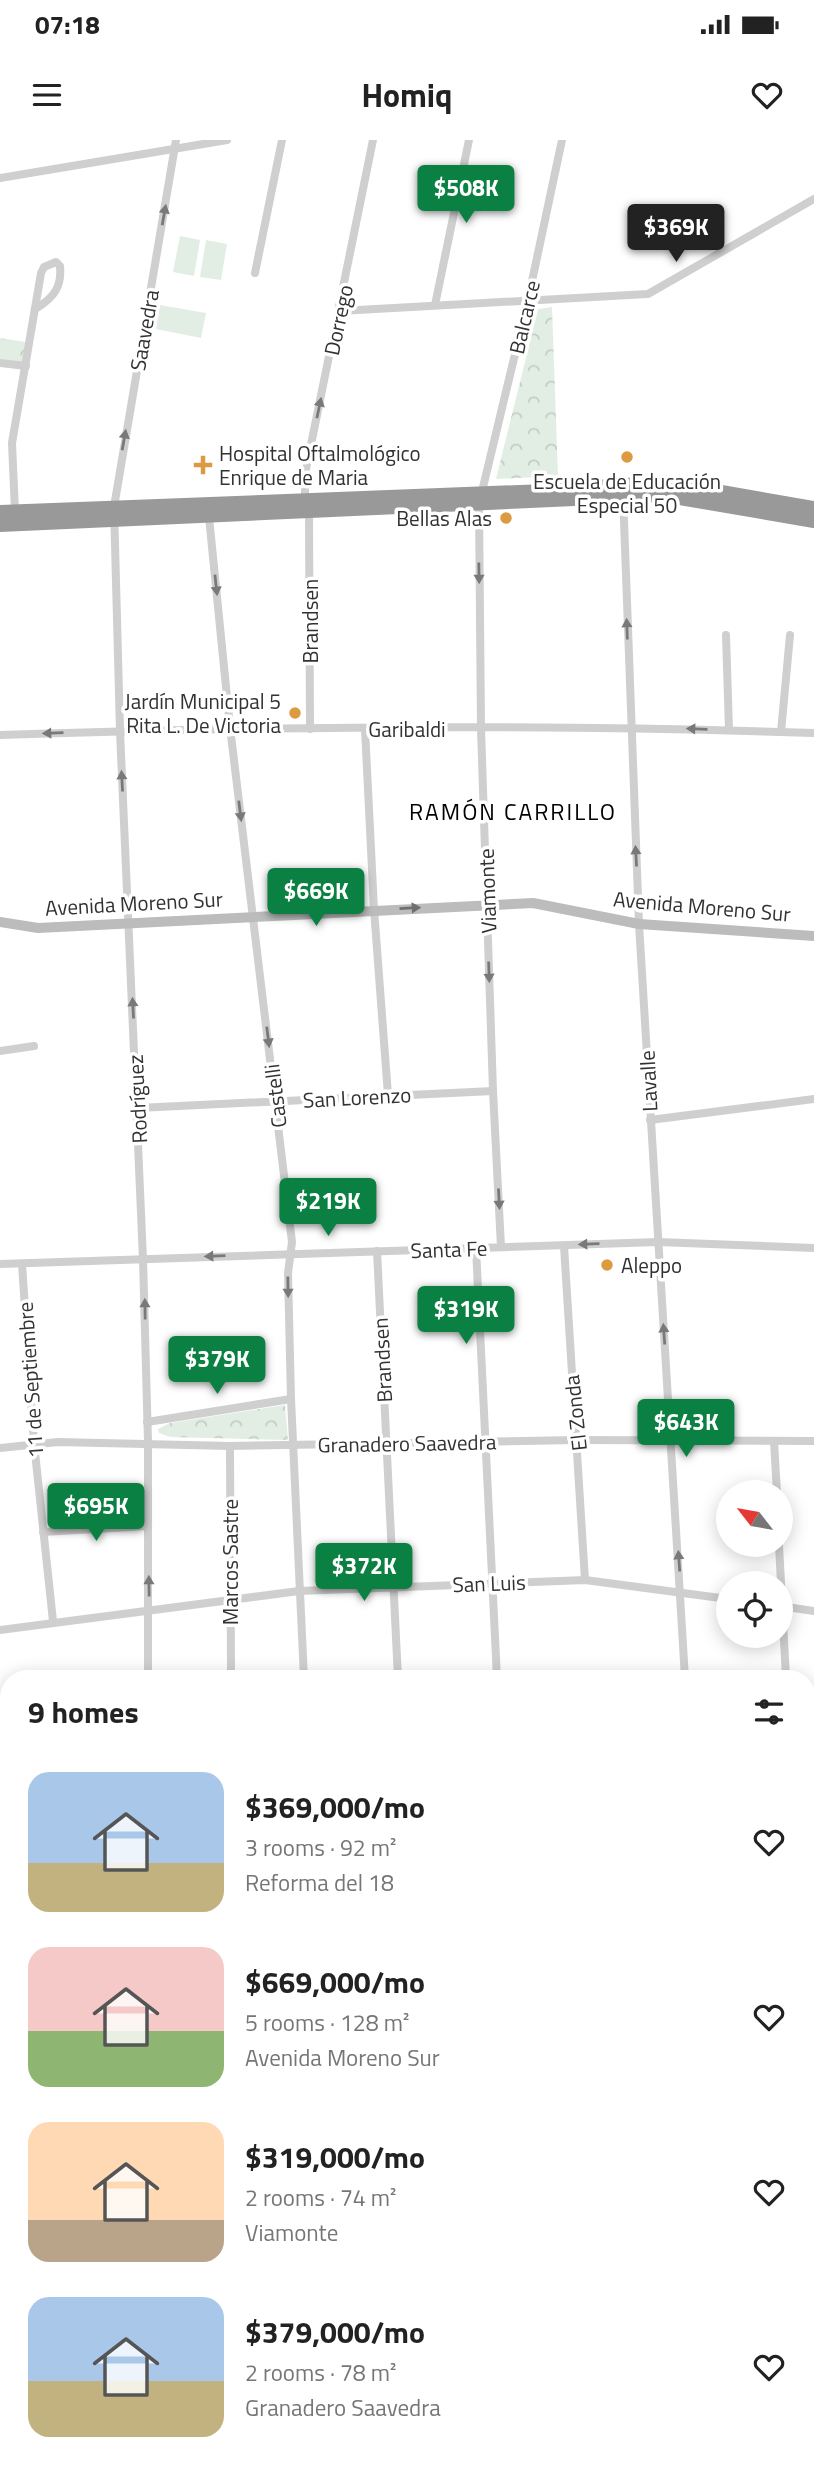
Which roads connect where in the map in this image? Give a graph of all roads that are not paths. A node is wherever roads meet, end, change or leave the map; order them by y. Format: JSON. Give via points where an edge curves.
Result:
{"nodes":[{"id":1,"x":227,"y":140,"type":"edge"},
{"id":2,"x":282,"y":140,"type":"edge"},
{"id":3,"x":373,"y":140,"type":"edge"},
{"id":4,"x":469,"y":140,"type":"edge"},
{"id":5,"x":562,"y":140,"type":"edge"},
{"id":6,"x":176,"y":144,"type":"edge"},
{"id":7,"x":0,"y":177,"type":"edge"},
{"id":8,"x":814,"y":199,"type":"edge"},
{"id":9,"x":255,"y":273,"type":"dead end"},
{"id":10,"x":528,"y":300,"type":"junction"},
{"id":11,"x":435,"y":305,"type":"junction"},
{"id":12,"x":37,"y":308,"type":"junction"},
{"id":13,"x":340,"y":311,"type":"junction"},
{"id":14,"x":0,"y":363,"type":"edge"},
{"id":15,"x":26,"y":366,"type":"junction"},
{"id":16,"x":623,"y":491,"type":"junction"},
{"id":17,"x":479,"y":498,"type":"junction"},
{"id":18,"x":307,"y":506,"type":"junction"},
{"id":19,"x":814,"y":508,"type":"edge"},
{"id":20,"x":8,"y":511,"type":"edge"},
{"id":21,"x":114,"y":513,"type":"junction"},
{"id":22,"x":209,"y":517,"type":"junction"},
{"id":23,"x":814,"y":521,"type":"edge"},
{"id":24,"x":0,"y":525,"type":"edge"},
{"id":25,"x":726,"y":635,"type":"dead end"},
{"id":26,"x":790,"y":635,"type":"dead end"},
{"id":27,"x":630,"y":726,"type":"junction"},
{"id":28,"x":230,"y":727,"type":"junction"},
{"id":29,"x":310,"y":729,"type":"junction"},
{"id":30,"x":365,"y":729,"type":"junction"},
{"id":31,"x":481,"y":729,"type":"junction"},
{"id":32,"x":729,"y":730,"type":"junction"},
{"id":33,"x":120,"y":731,"type":"junction"},
{"id":34,"x":781,"y":732,"type":"junction"},
{"id":35,"x":814,"y":733,"type":"edge"},
{"id":36,"x":0,"y":735,"type":"edge"},
{"id":37,"x":488,"y":904,"type":"junction"},
{"id":38,"x":374,"y":909,"type":"junction"},
{"id":39,"x":254,"y":916,"type":"junction"},
{"id":40,"x":0,"y":922,"type":"edge"},
{"id":41,"x":129,"y":923,"type":"junction"},
{"id":42,"x":639,"y":924,"type":"junction"},
{"id":43,"x":814,"y":936,"type":"edge"},
{"id":44,"x":34,"y":1046,"type":"dead end"},
{"id":45,"x":0,"y":1051,"type":"edge"},
{"id":46,"x":493,"y":1091,"type":"junction"},
{"id":47,"x":388,"y":1095,"type":"junction"},
{"id":48,"x":814,"y":1099,"type":"edge"},
{"id":49,"x":276,"y":1102,"type":"junction"},
{"id":50,"x":138,"y":1108,"type":"junction"},
{"id":51,"x":650,"y":1120,"type":"junction"},
{"id":52,"x":658,"y":1241,"type":"junction"},
{"id":53,"x":564,"y":1245,"type":"junction"},
{"id":54,"x":476,"y":1248,"type":"junction"},
{"id":55,"x":502,"y":1248,"type":"junction"},
{"id":56,"x":814,"y":1248,"type":"edge"},
{"id":57,"x":377,"y":1251,"type":"junction"},
{"id":58,"x":290,"y":1254,"type":"junction"},
{"id":59,"x":144,"y":1259,"type":"junction"},
{"id":60,"x":0,"y":1264,"type":"edge"},
{"id":61,"x":22,"y":1264,"type":"junction"},
{"id":62,"x":290,"y":1399,"type":"junction"},
{"id":63,"x":148,"y":1422,"type":"junction"},
{"id":64,"x":577,"y":1440,"type":"junction"},
{"id":65,"x":671,"y":1441,"type":"junction"},
{"id":66,"x":775,"y":1441,"type":"junction"},
{"id":67,"x":814,"y":1441,"type":"edge"},
{"id":68,"x":148,"y":1442,"type":"junction"},
{"id":69,"x":34,"y":1443,"type":"junction"},
{"id":70,"x":485,"y":1443,"type":"junction"},
{"id":71,"x":293,"y":1444,"type":"junction"},
{"id":72,"x":386,"y":1444,"type":"junction"},
{"id":73,"x":230,"y":1447,"type":"junction"},
{"id":74,"x":0,"y":1448,"type":"edge"},
{"id":75,"x":776,"y":1480,"type":"edge"},
{"id":76,"x":148,"y":1526,"type":"junction"},
{"id":77,"x":43,"y":1532,"type":"junction"},
{"id":78,"x":586,"y":1580,"type":"junction"},
{"id":79,"x":491,"y":1583,"type":"junction"},
{"id":80,"x":392,"y":1587,"type":"junction"},
{"id":81,"x":299,"y":1591,"type":"junction"},
{"id":82,"x":681,"y":1592,"type":"junction"},
{"id":83,"x":716,"y":1597,"type":"edge"},
{"id":84,"x":230,"y":1598,"type":"junction"},
{"id":85,"x":150,"y":1608,"type":"junction"},
{"id":86,"x":793,"y":1608,"type":"edge"},
{"id":87,"x":814,"y":1611,"type":"edge"},
{"id":88,"x":53,"y":1621,"type":"junction"},
{"id":89,"x":0,"y":1630,"type":"edge"},
{"id":90,"x":784,"y":1648,"type":"edge"},
{"id":91,"x":148,"y":1670,"type":"edge"},
{"id":92,"x":231,"y":1670,"type":"edge"},
{"id":93,"x":303,"y":1670,"type":"edge"},
{"id":94,"x":397,"y":1670,"type":"edge"},
{"id":95,"x":496,"y":1670,"type":"edge"},
{"id":96,"x":685,"y":1670,"type":"edge"},
{"id":97,"x":785,"y":1670,"type":"edge"}],
"edges":[{"from":1,"to":6,"type":"street"},
{"from":2,"to":9,"type":"street"},
{"from":3,"to":13,"type":"street","name":"Dorrego"},
{"from":4,"to":11,"type":"street"},
{"from":5,"to":10,"type":"street","name":"Balcarce"},
{"from":6,"to":7,"type":"street"},
{"from":21,"to":6,"type":"street","name":"Saavedra","one_way":true},
{"from":8,"to":10,"type":"street","via":[[648,294]]},
{"from":10,"to":11,"type":"street"},
{"from":10,"to":17,"type":"street","name":"Balcarce"},
{"from":11,"to":13,"type":"street"},
{"from":12,"to":12,"type":"street","via":[[60,284],[56,262],[44,267]]},
{"from":12,"to":15,"type":"street"},
{"from":18,"to":13,"type":"street","name":"Dorrego","one_way":true,"via":[[305,474]]},
{"from":14,"to":15,"type":"street"},
{"from":15,"to":20,"type":"street","via":[[11,453]]},
{"from":16,"to":17,"type":"highway"},
{"from":16,"to":19,"type":"highway","via":[[681,484]]},
{"from":16,"to":23,"type":"highway"},
{"from":27,"to":16,"type":"street","name":"Lavalle","one_way":true},
{"from":17,"to":18,"type":"highway"},
{"from":17,"to":31,"type":"street","name":"Viamonte","one_way":true},
{"from":18,"to":21,"type":"highway"},
{"from":18,"to":22,"type":"highway"},
{"from":18,"to":29,"type":"street","name":"Brandsen"},
{"from":20,"to":21,"type":"highway"},
{"from":21,"to":22,"type":"highway"},
{"from":21,"to":24,"type":"highway"},
{"from":21,"to":33,"type":"street","name":"Rodríguez"},
{"from":22,"to":28,"type":"street","name":"Castelli","one_way":true},
{"from":25,"to":32,"type":"street"},
{"from":26,"to":34,"type":"street"},
{"from":27,"to":31,"type":"street","name":"Garibaldi"},
{"from":32,"to":27,"type":"street","name":"Garibaldi","one_way":true},
{"from":42,"to":27,"type":"street","name":"Lavalle","one_way":true},
{"from":28,"to":29,"type":"street","name":"Garibaldi"},
{"from":28,"to":33,"type":"street","name":"Garibaldi"},
{"from":28,"to":39,"type":"street","name":"Castelli","one_way":true},
{"from":29,"to":30,"type":"street","name":"Garibaldi"},
{"from":30,"to":31,"type":"street","name":"Garibaldi"},
{"from":30,"to":38,"type":"street"},
{"from":31,"to":37,"type":"street","name":"Viamonte"},
{"from":32,"to":34,"type":"street","name":"Garibaldi"},
{"from":33,"to":36,"type":"street","name":"Garibaldi","one_way":true},
{"from":41,"to":33,"type":"street","name":"Rodríguez","one_way":true},
{"from":34,"to":35,"type":"street","name":"Garibaldi"},
{"from":38,"to":37,"type":"street","name":"Avenida Moreno Sur","one_way":true},
{"from":37,"to":42,"type":"street","name":"Avenida Moreno Sur","via":[[544,904]]},
{"from":37,"to":46,"type":"street","name":"Viamonte","one_way":true},
{"from":38,"to":39,"type":"street","name":"Avenida Moreno Sur"},
{"from":38,"to":47,"type":"street"},
{"from":39,"to":41,"type":"street","name":"Avenida Moreno Sur"},
{"from":39,"to":49,"type":"street","name":"Castelli","one_way":true},
{"from":40,"to":41,"type":"street","name":"Avenida Moreno Sur","via":[[38,928]]},
{"from":50,"to":41,"type":"street","name":"Rodríguez","one_way":true},
{"from":42,"to":43,"type":"street","name":"Avenida Moreno Sur"},
{"from":42,"to":51,"type":"street","name":"Lavalle"},
{"from":44,"to":45,"type":"street"},
{"from":46,"to":47,"type":"street","name":"San Lorenzo"},
{"from":46,"to":55,"type":"street","name":"Viamonte","one_way":true},
{"from":47,"to":49,"type":"street","name":"San Lorenzo"},
{"from":48,"to":51,"type":"street"},
{"from":49,"to":50,"type":"street","name":"San Lorenzo"},
{"from":49,"to":58,"type":"street","name":"Castelli"},
{"from":50,"to":59,"type":"street","name":"Rodríguez"},
{"from":51,"to":52,"type":"street","name":"Lavalle"},
{"from":52,"to":53,"type":"street","name":"Santa Fe","one_way":true},
{"from":52,"to":56,"type":"street","name":"Santa Fe"},
{"from":65,"to":52,"type":"street","name":"Lavalle","one_way":true},
{"from":53,"to":55,"type":"street","name":"Santa Fe"},
{"from":53,"to":64,"type":"street","name":"El Zonda"},
{"from":54,"to":55,"type":"street","name":"Santa Fe"},
{"from":54,"to":57,"type":"street","name":"Santa Fe"},
{"from":54,"to":70,"type":"street"},
{"from":57,"to":58,"type":"street","name":"Santa Fe"},
{"from":57,"to":72,"type":"street","name":"Brandsen"},
{"from":58,"to":59,"type":"street","name":"Santa Fe","one_way":true},
{"from":58,"to":62,"type":"street","name":"Castelli","one_way":true},
{"from":59,"to":61,"type":"street","name":"Santa Fe"},
{"from":63,"to":59,"type":"street","name":"Rodríguez","one_way":true},
{"from":60,"to":61,"type":"street","name":"Santa Fe"},
{"from":61,"to":69,"type":"street","name":"11 de Septiembre"},
{"from":62,"to":63,"type":"street"},
{"from":62,"to":71,"type":"street","name":"Castelli"},
{"from":63,"to":68,"type":"street","name":"Rodríguez"},
{"from":64,"to":65,"type":"street","name":"Granadero Saavedra"},
{"from":64,"to":70,"type":"street","name":"Granadero Saavedra"},
{"from":64,"to":78,"type":"street","name":"El Zonda"},
{"from":65,"to":66,"type":"street","name":"Granadero Saavedra"},
{"from":82,"to":65,"type":"street","name":"Lavalle","one_way":true},
{"from":66,"to":67,"type":"street","name":"Granadero Saavedra"},
{"from":66,"to":75,"type":"street"},
{"from":68,"to":69,"type":"street","name":"Granadero Saavedra"},
{"from":68,"to":73,"type":"street","name":"Granadero Saavedra"},
{"from":68,"to":76,"type":"street","name":"Rodríguez"},
{"from":69,"to":74,"type":"street","name":"Granadero Saavedra"},
{"from":69,"to":77,"type":"street","name":"11 de Septiembre"},
{"from":70,"to":72,"type":"street","name":"Granadero Saavedra"},
{"from":70,"to":79,"type":"street"},
{"from":71,"to":72,"type":"street","name":"Granadero Saavedra"},
{"from":71,"to":73,"type":"street","name":"Granadero Saavedra"},
{"from":71,"to":81,"type":"street","name":"Castelli"},
{"from":72,"to":80,"type":"street","name":"Brandsen"},
{"from":73,"to":84,"type":"street","name":"Marcos Sastre"},
{"from":76,"to":77,"type":"street"},
{"from":85,"to":76,"type":"street","name":"Rodríguez","one_way":true},
{"from":77,"to":88,"type":"street","name":"11 de Septiembre"},
{"from":78,"to":79,"type":"street","name":"San Luis"},
{"from":78,"to":82,"type":"street","name":"San Luis"},
{"from":79,"to":80,"type":"street","name":"San Luis"},
{"from":79,"to":95,"type":"street"},
{"from":80,"to":81,"type":"street","name":"San Luis"},
{"from":80,"to":94,"type":"street","name":"Brandsen"},
{"from":81,"to":84,"type":"street","name":"San Luis"},
{"from":81,"to":93,"type":"street","name":"Castelli"},
{"from":82,"to":83,"type":"street","name":"San Luis"},
{"from":82,"to":96,"type":"street","name":"Lavalle"},
{"from":84,"to":85,"type":"street","name":"San Luis"},
{"from":84,"to":92,"type":"street","name":"Marcos Sastre"},
{"from":85,"to":88,"type":"street","name":"San Luis"},
{"from":85,"to":91,"type":"street","name":"Rodríguez"},
{"from":86,"to":87,"type":"street"},
{"from":88,"to":89,"type":"street","name":"San Luis"},
{"from":90,"to":97,"type":"street"}]}
